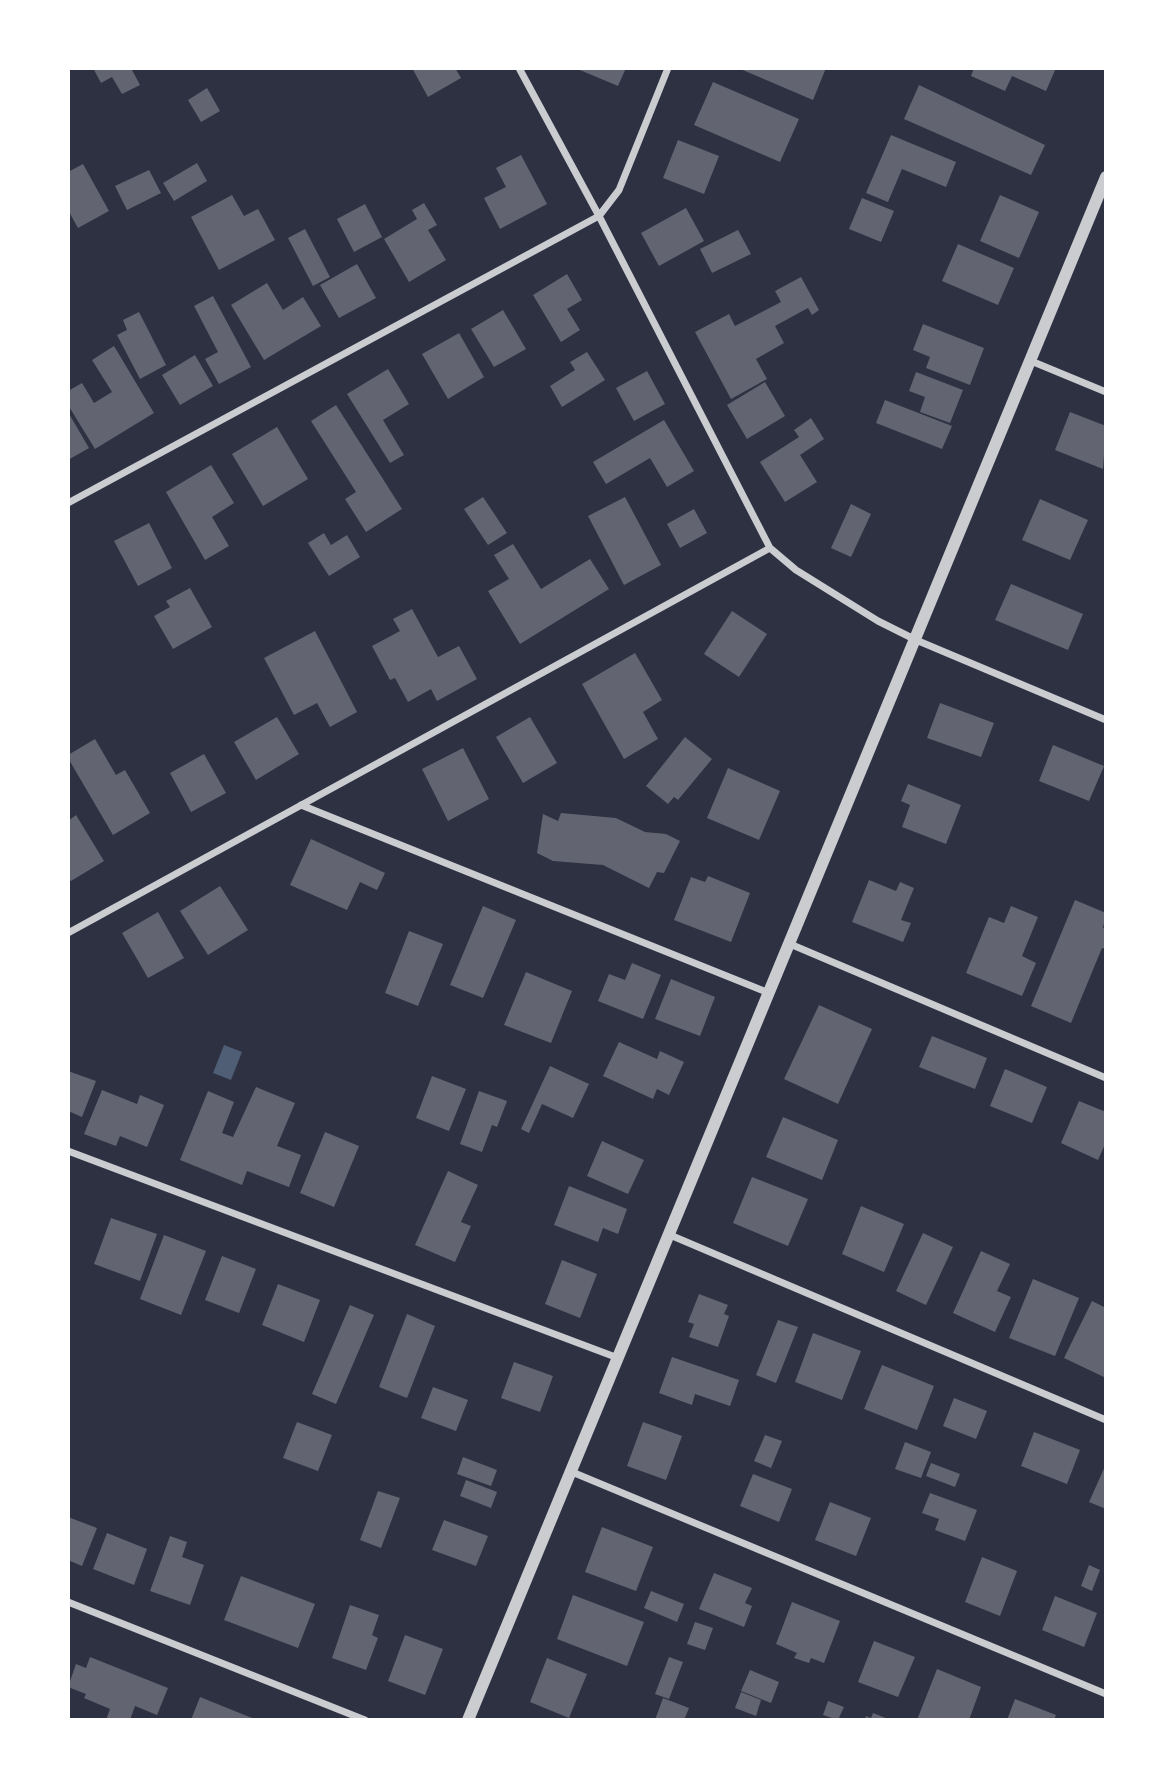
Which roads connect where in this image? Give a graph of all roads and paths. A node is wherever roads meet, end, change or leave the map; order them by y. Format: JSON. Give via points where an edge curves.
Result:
{"nodes":[{"id":1,"x":519,"y":68,"type":"edge"},
{"id":2,"x":668,"y":68,"type":"edge"},
{"id":3,"x":1106,"y":177,"type":"edge"},
{"id":4,"x":599,"y":216,"type":"junction"},
{"id":5,"x":1031,"y":361,"type":"junction"},
{"id":6,"x":1106,"y":392,"type":"edge"},
{"id":7,"x":68,"y":503,"type":"edge"},
{"id":8,"x":770,"y":548,"type":"junction"},
{"id":9,"x":915,"y":640,"type":"junction"},
{"id":10,"x":1106,"y":720,"type":"edge"},
{"id":11,"x":301,"y":805,"type":"junction"},
{"id":12,"x":68,"y":933,"type":"edge"},
{"id":13,"x":790,"y":944,"type":"junction"},
{"id":14,"x":769,"y":993,"type":"junction"},
{"id":15,"x":1106,"y":1078,"type":"edge"},
{"id":16,"x":68,"y":1151,"type":"edge"},
{"id":17,"x":670,"y":1235,"type":"junction"},
{"id":18,"x":619,"y":1359,"type":"junction"},
{"id":19,"x":1106,"y":1420,"type":"edge"},
{"id":20,"x":572,"y":1472,"type":"junction"},
{"id":21,"x":68,"y":1602,"type":"edge"},
{"id":22,"x":1106,"y":1694,"type":"edge"},
{"id":23,"x":470,"y":1719,"type":"edge"},
{"id":24,"x":365,"y":1720,"type":"edge"}],
"edges":[{"from":1,"to":4,"type":"street"},
{"from":2,"to":4,"type":"street","via":[[619,190]]},
{"from":3,"to":5,"type":"street"},
{"from":4,"to":7,"type":"street"},
{"from":4,"to":8,"type":"street"},
{"from":5,"to":6,"type":"street"},
{"from":5,"to":9,"type":"street"},
{"from":8,"to":9,"type":"street","via":[[796,570]]},
{"from":8,"to":11,"type":"street"},
{"from":9,"to":10,"type":"street"},
{"from":9,"to":13,"type":"street"},
{"from":11,"to":12,"type":"street"},
{"from":11,"to":14,"type":"street"},
{"from":13,"to":14,"type":"street"},
{"from":13,"to":15,"type":"street"},
{"from":14,"to":17,"type":"street"},
{"from":16,"to":18,"type":"street"},
{"from":17,"to":18,"type":"street"},
{"from":17,"to":19,"type":"street"},
{"from":18,"to":20,"type":"street"},
{"from":20,"to":22,"type":"street"},
{"from":20,"to":23,"type":"street"},
{"from":21,"to":24,"type":"street"}]}
